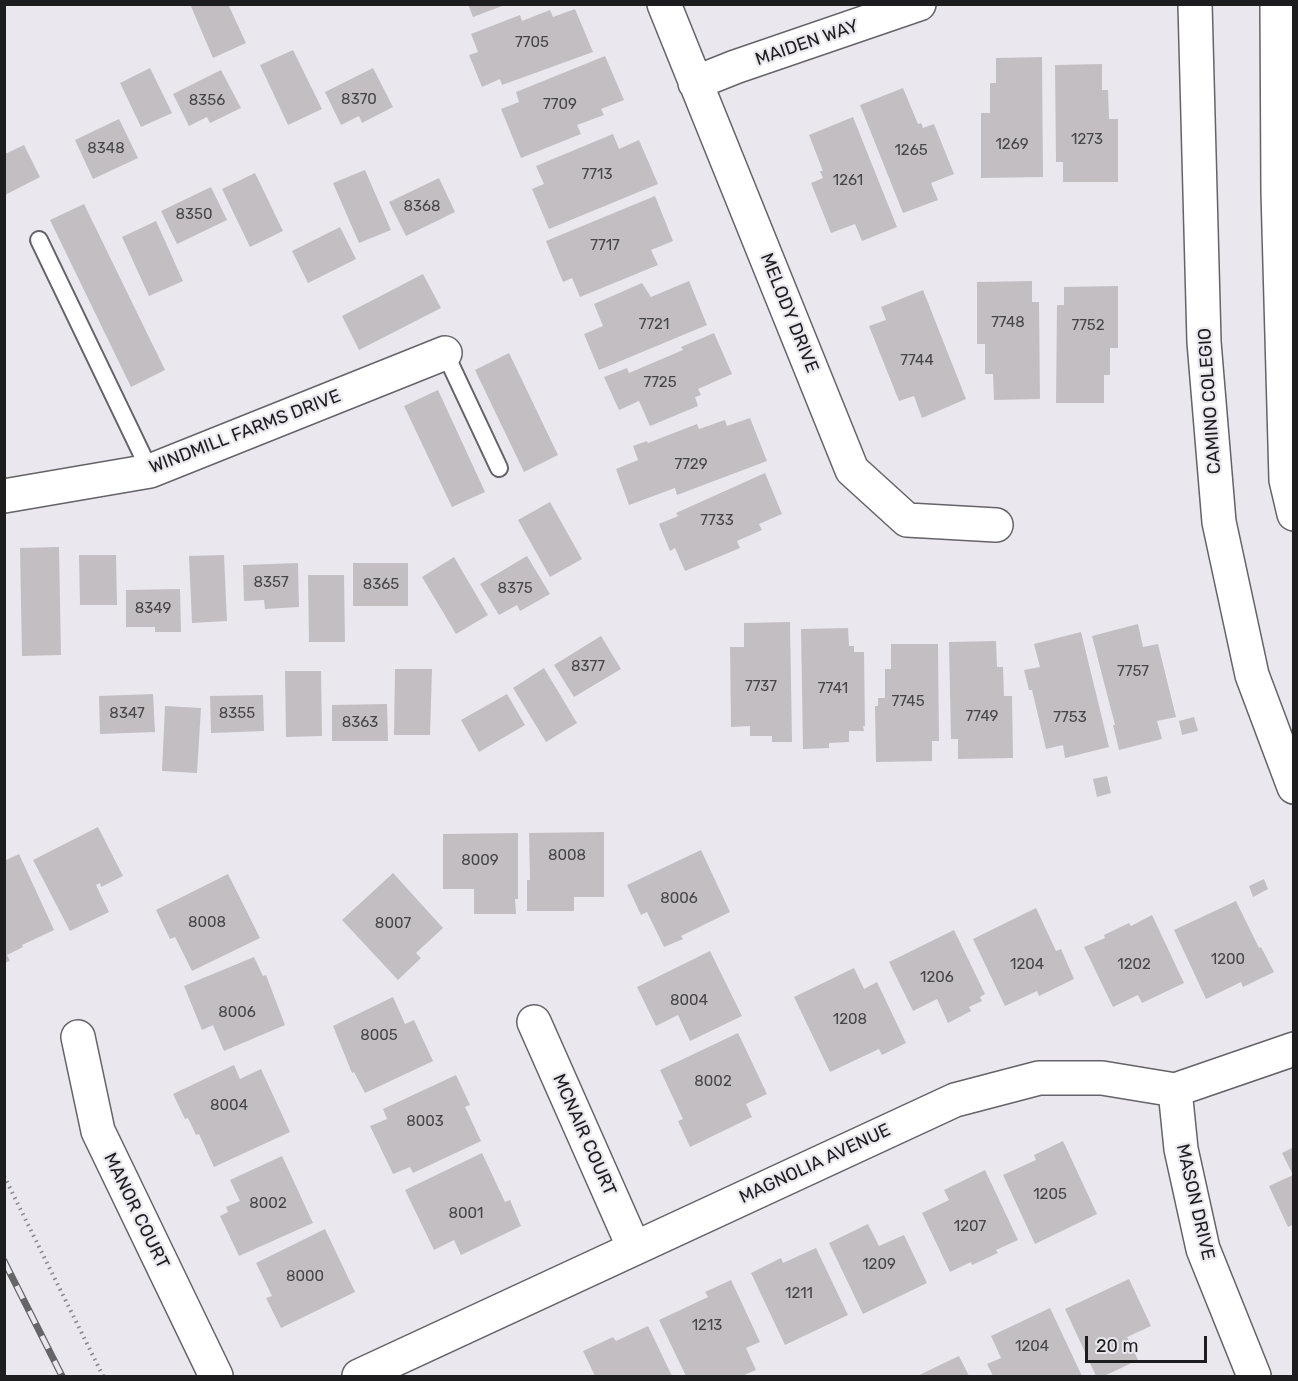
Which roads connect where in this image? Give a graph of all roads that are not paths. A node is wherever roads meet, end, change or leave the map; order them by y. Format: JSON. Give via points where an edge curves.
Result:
{"nodes":[{"id":1,"x":664,"y":4,"type":"edge"},
{"id":2,"x":920,"y":4,"type":"edge"},
{"id":3,"x":1195,"y":4,"type":"edge"},
{"id":4,"x":1278,"y":4,"type":"edge"},
{"id":5,"x":695,"y":83,"type":"junction"},
{"id":6,"x":39,"y":240,"type":"dead end"},
{"id":7,"x":445,"y":353,"type":"joint"},
{"id":8,"x":499,"y":468,"type":"dead end"},
{"id":9,"x":150,"y":471,"type":"junction"},
{"id":10,"x":4,"y":496,"type":"edge"},
{"id":11,"x":1293,"y":514,"type":"edge"},
{"id":12,"x":996,"y":525,"type":"dead end"},
{"id":13,"x":1293,"y":788,"type":"edge"},
{"id":14,"x":534,"y":1022,"type":"dead end"},
{"id":15,"x":78,"y":1037,"type":"dead end"},
{"id":16,"x":1293,"y":1049,"type":"edge"},
{"id":17,"x":1175,"y":1090,"type":"junction"},
{"id":18,"x":634,"y":1248,"type":"junction"},
{"id":19,"x":216,"y":1377,"type":"edge"},
{"id":20,"x":359,"y":1377,"type":"edge"},
{"id":21,"x":1254,"y":1377,"type":"edge"}],
"edges":[{"from":1,"to":5,"type":"street","name":"MELODY DRIVE"},
{"from":2,"to":5,"type":"street","name":"MAIDEN WAY"},
{"from":3,"to":13,"type":"street","name":"CAMINO COLEGIO","via":[[1204,342],[1219,522],[1252,675]]},
{"from":4,"to":11,"type":"street","via":[[1285,456]]},
{"from":5,"to":12,"type":"street","name":"MELODY DRIVE","via":[[852,470],[907,520]]},
{"from":6,"to":9,"type":"lane"},
{"from":7,"to":8,"type":"lane"},
{"from":7,"to":9,"type":"street","name":"WINDMILL FARMS DRIVE"},
{"from":9,"to":10,"type":"street","name":"WINDMILL FARMS DRIVE"},
{"from":14,"to":18,"type":"street","name":"MCNAIR COURT"},
{"from":15,"to":19,"type":"street","name":"MANOR COURT","via":[[98,1131]]},
{"from":16,"to":17,"type":"street","name":"MAGNOLIA AVENUE"},
{"from":17,"to":18,"type":"street","name":"MAGNOLIA AVENUE","via":[[1102,1078],[1039,1078],[955,1100]]},
{"from":17,"to":21,"type":"street","name":"MASON DRIVE","via":[[1181,1149],[1203,1249]]},
{"from":18,"to":20,"type":"street","name":"MAGNOLIA AVENUE"}]}
